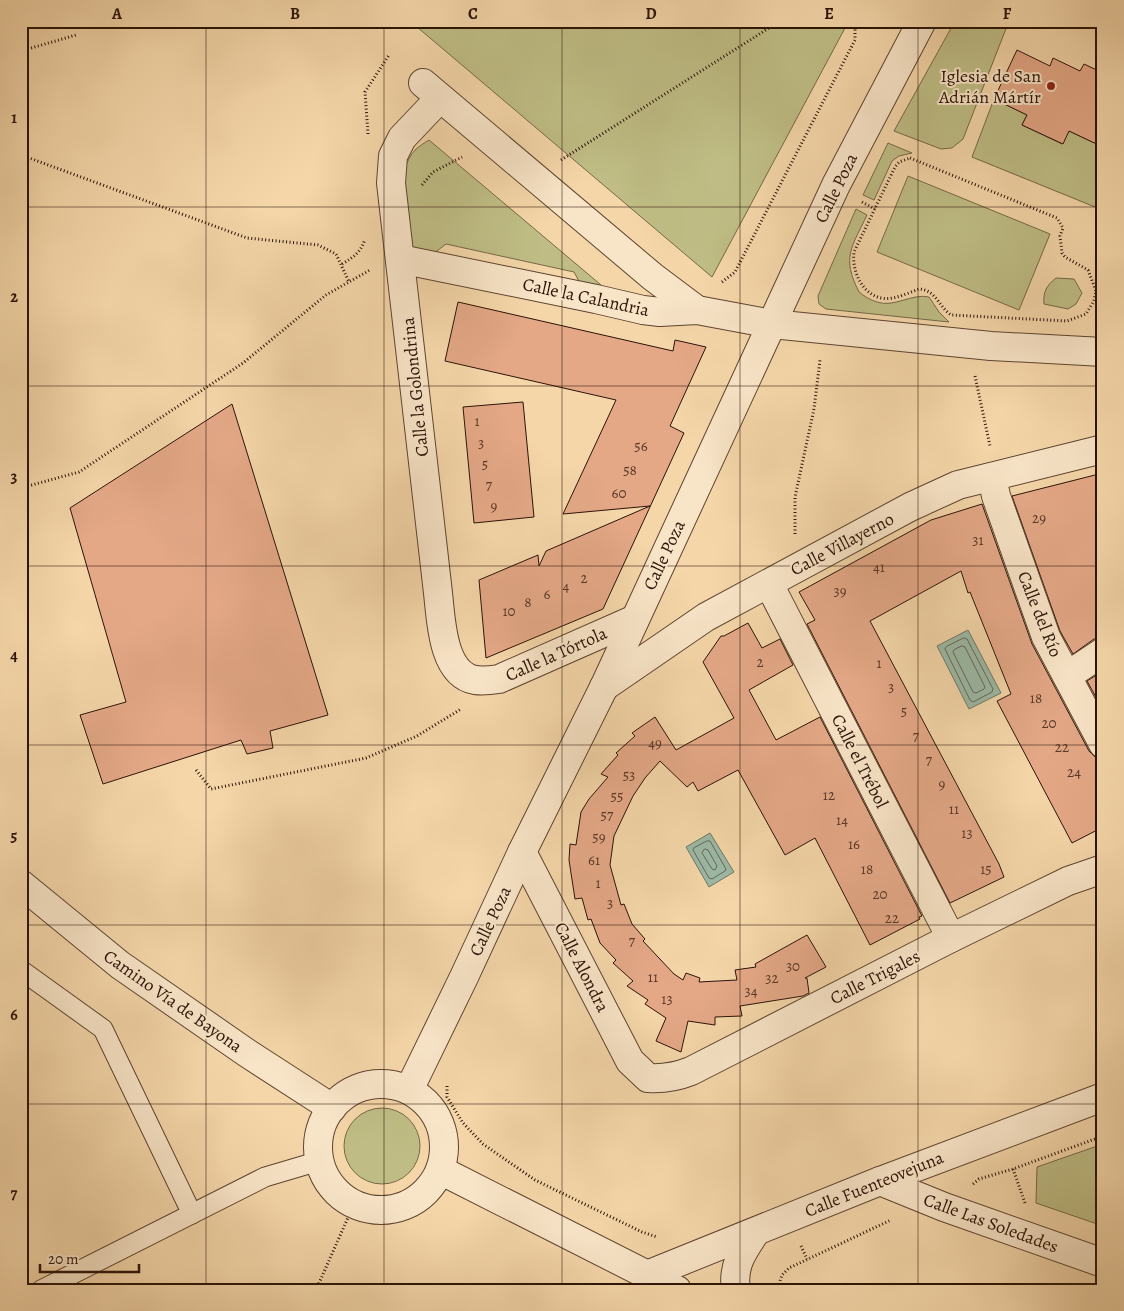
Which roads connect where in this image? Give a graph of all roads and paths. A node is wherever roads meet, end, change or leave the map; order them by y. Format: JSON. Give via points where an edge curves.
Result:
{"nodes":[{"id":1,"x":780,"y":21,"type":"edge"},
{"id":2,"x":849,"y":21,"type":"edge"},
{"id":3,"x":922,"y":21,"type":"edge"},
{"id":4,"x":76,"y":35,"type":"dead end"},
{"id":5,"x":21,"y":51,"type":"edge"},
{"id":6,"x":21,"y":155,"type":"edge"},
{"id":7,"x":462,"y":157,"type":"dead end"},
{"id":8,"x":568,"y":166,"type":"dead end"},
{"id":9,"x":854,"y":198,"type":"dead end"},
{"id":10,"x":875,"y":209,"type":"junction"},
{"id":11,"x":396,"y":220,"type":"junction"},
{"id":12,"x":400,"y":259,"type":"junction"},
{"id":13,"x":349,"y":282,"type":"junction"},
{"id":14,"x":716,"y":283,"type":"dead end"},
{"id":15,"x":698,"y":310,"type":"junction"},
{"id":16,"x":772,"y":324,"type":"junction"},
{"id":17,"x":973,"y":345,"type":"junction"},
{"id":18,"x":821,"y":352,"type":"dead end"},
{"id":19,"x":1103,"y":352,"type":"edge"},
{"id":20,"x":1103,"y":449,"type":"edge"},
{"id":21,"x":992,"y":477,"type":"junction"},
{"id":22,"x":21,"y":488,"type":"edge"},
{"id":23,"x":796,"y":540,"type":"dead end"},
{"id":24,"x":769,"y":584,"type":"junction"},
{"id":25,"x":635,"y":619,"type":"junction"},
{"id":26,"x":1103,"y":652,"type":"edge"},
{"id":27,"x":1068,"y":676,"type":"junction"},
{"id":28,"x":487,"y":680,"type":"junction"},
{"id":29,"x":604,"y":687,"type":"junction"},
{"id":30,"x":1103,"y":744,"type":"edge"},
{"id":31,"x":196,"y":770,"type":"dead end"},
{"id":32,"x":522,"y":852,"type":"junction"},
{"id":33,"x":1103,"y":869,"type":"edge"},
{"id":34,"x":21,"y":884,"type":"edge"},
{"id":35,"x":951,"y":938,"type":"junction"},
{"id":36,"x":21,"y":970,"type":"edge"},
{"id":37,"x":648,"y":1078,"type":"joint"},
{"id":38,"x":447,"y":1080,"type":"dead end"},
{"id":39,"x":409,"y":1090,"type":"junction"},
{"id":40,"x":1103,"y":1097,"type":"edge"},
{"id":41,"x":332,"y":1108,"type":"junction"},
{"id":42,"x":1103,"y":1136,"type":"edge"},
{"id":43,"x":319,"y":1161,"type":"junction"},
{"id":44,"x":1012,"y":1169,"type":"dead end"},
{"id":45,"x":440,"y":1170,"type":"junction"},
{"id":46,"x":880,"y":1181,"type":"junction"},
{"id":47,"x":354,"y":1204,"type":"junction"},
{"id":48,"x":192,"y":1214,"type":"junction"},
{"id":49,"x":894,"y":1218,"type":"dead end"},
{"id":50,"x":642,"y":1232,"type":"dead end"},
{"id":51,"x":755,"y":1233,"type":"junction"},
{"id":52,"x":1103,"y":1263,"type":"edge"},
{"id":53,"x":647,"y":1275,"type":"junction"},
{"id":54,"x":41,"y":1290,"type":"edge"},
{"id":55,"x":316,"y":1290,"type":"edge"},
{"id":56,"x":677,"y":1290,"type":"edge"},
{"id":57,"x":736,"y":1290,"type":"edge"},
{"id":58,"x":783,"y":1290,"type":"edge"}],
"edges":[{"from":1,"to":8,"type":"path","via":[[560,160]]},
{"from":2,"to":14,"type":"path","via":[[855,28],[855,40],[736,272]]},
{"from":3,"to":16,"type":"street","name":"Calle Poza","via":[[836,185]]},
{"from":4,"to":5,"type":"path"},
{"from":6,"to":13,"type":"path","via":[[247,238],[318,245],[336,254]]},
{"from":7,"to":11,"type":"path","via":[[433,172]]},
{"from":9,"to":10,"type":"path"},
{"from":10,"to":10,"type":"path","via":[[854,252],[853,263],[861,283],[874,294],[892,298],[924,289],[937,297],[951,315],[1067,320],[1086,314],[1094,301],[1096,291],[1088,270],[1065,258],[1060,236],[1061,222],[1048,214],[910,158],[895,167]]},
{"from":11,"to":12,"type":"street","name":"Calle la Golondrina"},
{"from":11,"to":15,"type":"street","name":"Calle la Golondrina","via":[[391,183],[393,156],[432,91],[653,277]]},
{"from":12,"to":13,"type":"path","via":[[384,261]]},
{"from":12,"to":15,"type":"street","name":"Calle la Calandria","via":[[643,310]]},
{"from":12,"to":28,"type":"street","name":"Calle la Golondrina","via":[[444,639],[453,665],[463,675]]},
{"from":13,"to":22,"type":"path","via":[[326,295],[243,363],[79,472]]},
{"from":15,"to":16,"type":"street","name":"Calle la Calandria"},
{"from":16,"to":17,"type":"street","name":"Calle la Calandria"},
{"from":16,"to":25,"type":"street","name":"Calle Poza"},
{"from":17,"to":19,"type":"street","name":"Calle la Calandria"},
{"from":17,"to":21,"type":"path","via":[[972,367],[992,455]]},
{"from":18,"to":23,"type":"path","via":[[814,409],[795,497]]},
{"from":20,"to":21,"type":"street","name":"Calle Villayerno"},
{"from":21,"to":24,"type":"street","name":"Calle Villayerno","via":[[958,485],[910,508]]},
{"from":21,"to":27,"type":"street","name":"Calle del Río","via":[[1046,637]]},
{"from":24,"to":29,"type":"street","name":"Calle Villayerno","via":[[706,617]]},
{"from":24,"to":35,"type":"street","name":"Calle el Trébol"},
{"from":25,"to":28,"type":"street","name":"Calle la Tórtola"},
{"from":25,"to":29,"type":"street","name":"Calle Poza"},
{"from":26,"to":27,"type":"street"},
{"from":27,"to":30,"type":"street","name":"Calle del Río"},
{"from":28,"to":31,"type":"path","via":[[468,704],[417,736],[366,758],[212,789]]},
{"from":29,"to":32,"type":"street","name":"Calle Poza"},
{"from":32,"to":37,"type":"street","name":"Calle Alondra","via":[[630,1061]]},
{"from":32,"to":39,"type":"street","name":"Calle Poza"},
{"from":33,"to":35,"type":"street","name":"Calle Trigales","via":[[1068,881]]},
{"from":34,"to":41,"type":"street","name":"Camino Vía de Bayona","via":[[120,965]]},
{"from":35,"to":37,"type":"street","name":"Calle Trigales","via":[[691,1071],[677,1077]]},
{"from":36,"to":48,"type":"lane","via":[[104,1029]]},
{"from":38,"to":50,"type":"path","via":[[447,1097],[463,1123],[483,1144],[535,1180]]},
{"from":39,"to":41,"type":"street","via":[[390,1084],[370,1085],[351,1091]]},
{"from":39,"to":45,"type":"street","via":[[426,1102],[438,1119],[444,1138]]},
{"from":40,"to":46,"type":"street","name":"Calle Fuenteovejuna"},
{"from":41,"to":43,"type":"street","via":[[320,1134]]},
{"from":42,"to":44,"type":"path"},
{"from":43,"to":47,"type":"street","via":[[329,1182]]},
{"from":43,"to":48,"type":"lane","via":[[265,1177]]},
{"from":45,"to":47,"type":"street","via":[[425,1193],[409,1204],[372,1210]]},
{"from":45,"to":53,"type":"street"},
{"from":46,"to":51,"type":"street","name":"Calle Fuenteovejuna"},
{"from":46,"to":52,"type":"street","name":"Calle Las Soledades"},
{"from":47,"to":55,"type":"path"},
{"from":48,"to":54,"type":"lane"},
{"from":49,"to":58,"type":"path","via":[[788,1268],[779,1284]]},
{"from":51,"to":53,"type":"street","name":"Calle Fuenteovejuna"},
{"from":51,"to":57,"type":"street","via":[[741,1254],[734,1278]]},
{"from":53,"to":56,"type":"street"}]}
